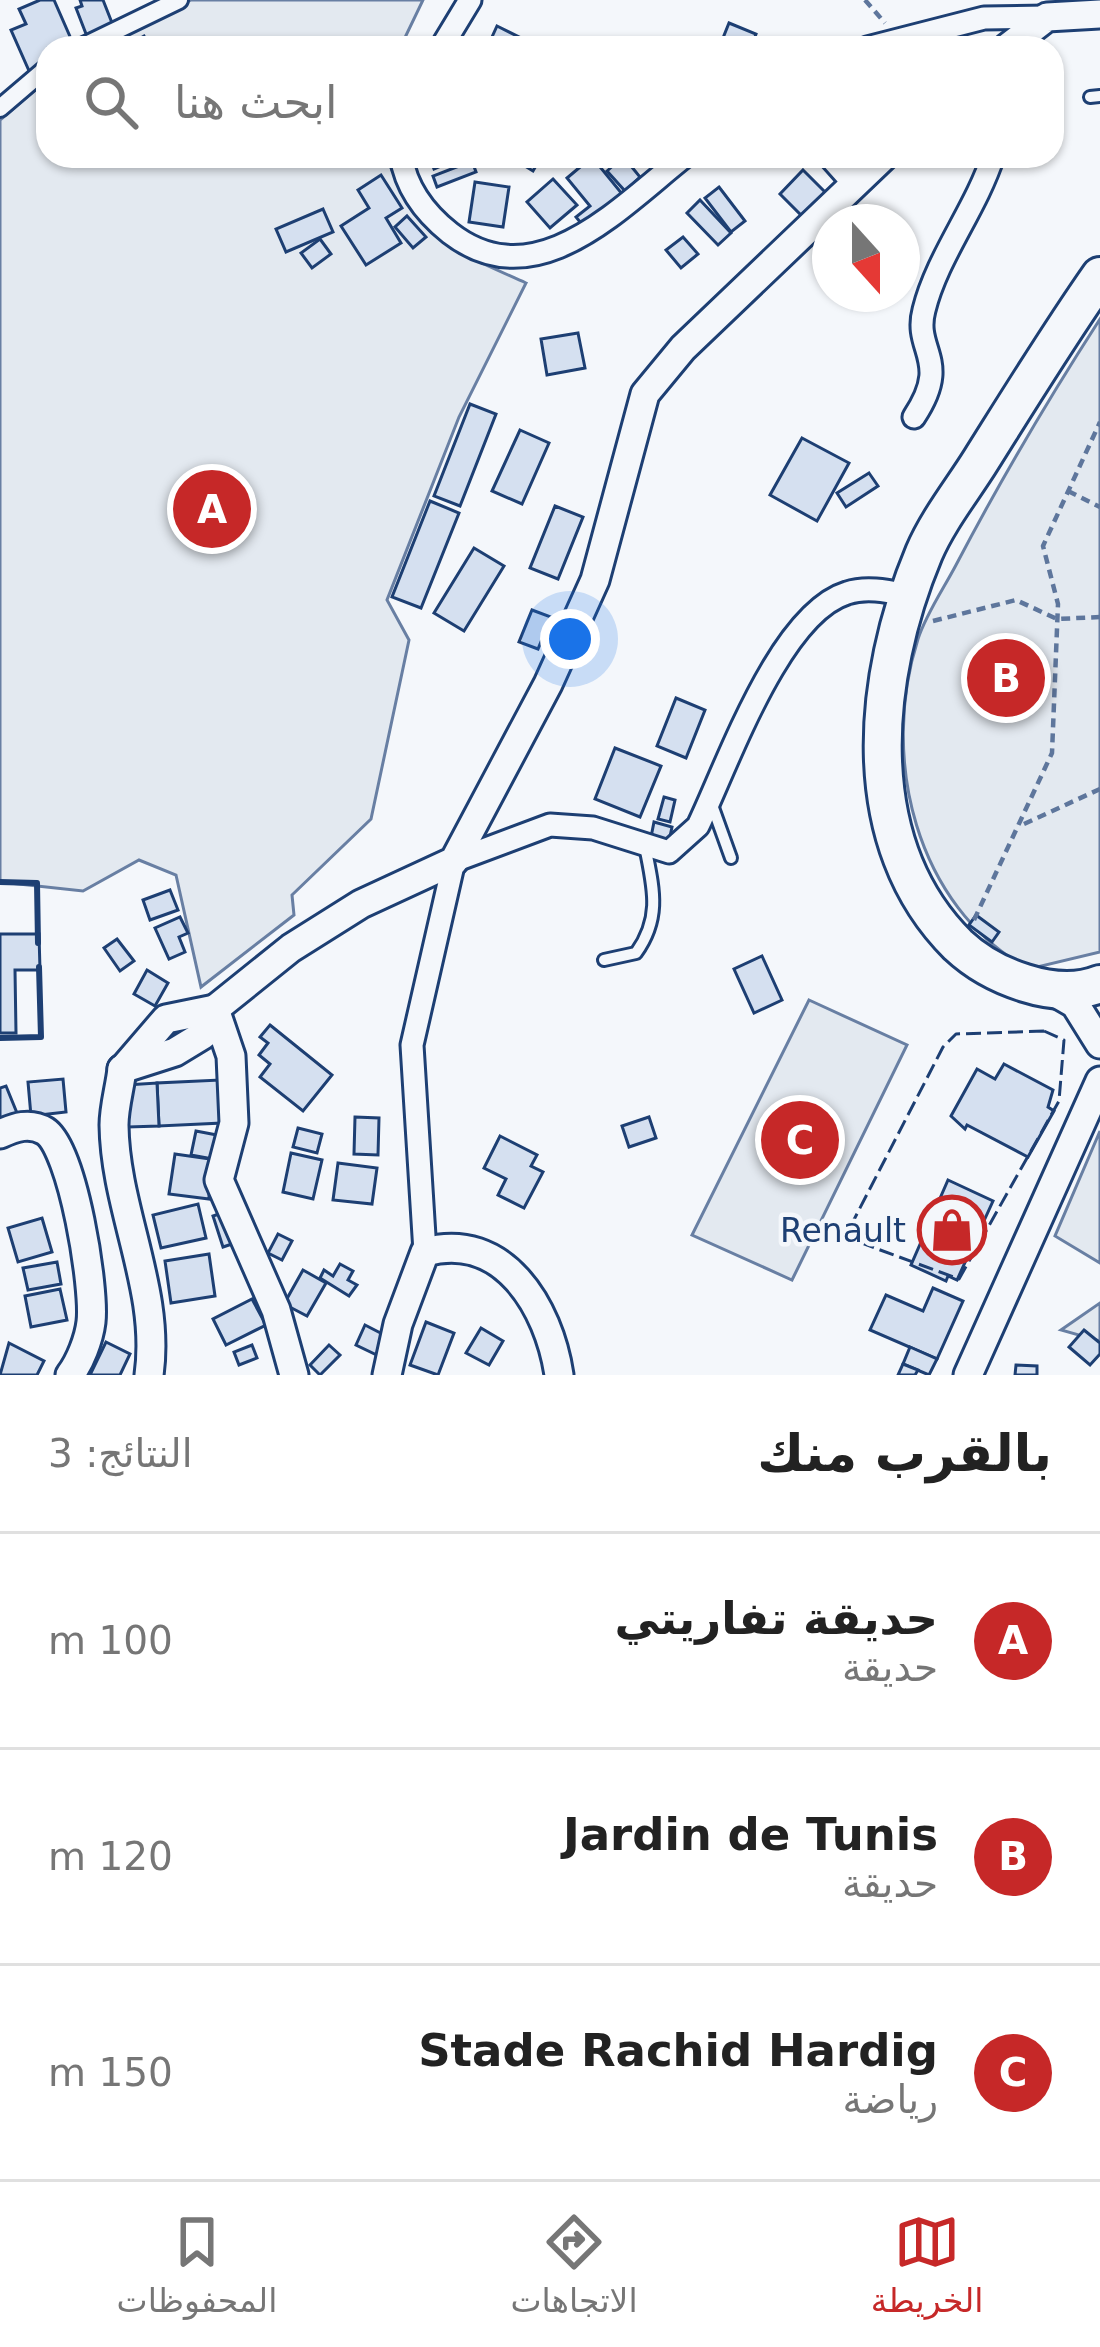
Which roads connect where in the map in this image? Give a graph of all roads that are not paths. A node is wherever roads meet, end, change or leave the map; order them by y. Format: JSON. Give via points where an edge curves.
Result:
{"nodes":[{"id":1,"x":179,"y":0,"type":"edge"},
{"id":2,"x":470,"y":0,"type":"edge"},
{"id":3,"x":1100,"y":14,"type":"edge"},
{"id":4,"x":1047,"y":17,"type":"junction"},
{"id":5,"x":105,"y":36,"type":"edge"},
{"id":6,"x":448,"y":36,"type":"edge"},
{"id":7,"x":914,"y":36,"type":"edge"},
{"id":8,"x":1024,"y":36,"type":"edge"},
{"id":9,"x":36,"y":77,"type":"edge"},
{"id":10,"x":0,"y":108,"type":"edge"},
{"id":11,"x":406,"y":168,"type":"edge"},
{"id":12,"x":671,"y":168,"type":"edge"},
{"id":13,"x":840,"y":168,"type":"edge"},
{"id":14,"x":870,"y":168,"type":"edge"},
{"id":15,"x":988,"y":168,"type":"edge"},
{"id":16,"x":853,"y":183,"type":"junction"},
{"id":17,"x":1100,"y":276,"type":"edge"},
{"id":18,"x":914,"y":417,"type":"dead end"},
{"id":19,"x":919,"y":609,"type":"junction"},
{"id":20,"x":711,"y":800,"type":"junction"},
{"id":21,"x":645,"y":846,"type":"junction"},
{"id":22,"x":731,"y":858,"type":"dead end"},
{"id":23,"x":454,"y":861,"type":"junction"},
{"id":24,"x":604,"y":960,"type":"dead end"},
{"id":25,"x":1100,"y":984,"type":"edge"},
{"id":26,"x":1049,"y":989,"type":"junction"},
{"id":27,"x":215,"y":1009,"type":"junction"},
{"id":28,"x":1100,"y":1044,"type":"edge"},
{"id":29,"x":1100,"y":1081,"type":"edge"},
{"id":30,"x":0,"y":1134,"type":"edge"},
{"id":31,"x":425,"y":1252,"type":"junction"},
{"id":32,"x":70,"y":1375,"type":"edge"},
{"id":33,"x":148,"y":1375,"type":"edge"},
{"id":34,"x":294,"y":1375,"type":"edge"},
{"id":35,"x":386,"y":1375,"type":"edge"},
{"id":36,"x":560,"y":1375,"type":"edge"},
{"id":37,"x":968,"y":1375,"type":"edge"}],
"edges":[{"from":1,"to":5,"type":"street"},
{"from":2,"to":6,"type":"street"},
{"from":3,"to":4,"type":"street"},
{"from":4,"to":7,"type":"street","via":[[984,18]]},
{"from":4,"to":8,"type":"street"},
{"from":9,"to":10,"type":"street"},
{"from":11,"to":12,"type":"street","via":[[429,215],[457,238],[493,255],[522,256],[572,245]]},
{"from":13,"to":16,"type":"street"},
{"from":14,"to":16,"type":"street"},
{"from":15,"to":18,"type":"street","via":[[922,314],[930,393]]},
{"from":16,"to":23,"type":"street","via":[[663,367],[645,394],[595,580]]},
{"from":17,"to":19,"type":"main road","via":[[925,552]]},
{"from":19,"to":20,"type":"street","via":[[878,589],[846,593],[802,625]]},
{"from":19,"to":26,"type":"main road","via":[[886,700],[881,769],[897,854],[925,908],[980,964]]},
{"from":20,"to":21,"type":"street","via":[[684,844],[669,852]]},
{"from":20,"to":22,"type":"lane"},
{"from":21,"to":23,"type":"street","via":[[593,828],[550,826]]},
{"from":21,"to":24,"type":"lane","via":[[653,930],[636,953]]},
{"from":23,"to":27,"type":"street","via":[[290,947]]},
{"from":23,"to":31,"type":"street","via":[[412,1045]]},
{"from":25,"to":26,"type":"main road"},
{"from":26,"to":28,"type":"street","via":[[1075,1004]]},
{"from":27,"to":33,"type":"street","via":[[203,1035],[122,1070],[114,1123],[153,1347]]},
{"from":27,"to":34,"type":"street","via":[[231,1055],[234,1123],[219,1180],[276,1310]]},
{"from":29,"to":37,"type":"street"},
{"from":30,"to":32,"type":"street","via":[[38,1127],[66,1162],[91,1323]]},
{"from":31,"to":35,"type":"street"},
{"from":31,"to":36,"type":"street","via":[[453,1244],[486,1252],[529,1292],[554,1338]]}]}
